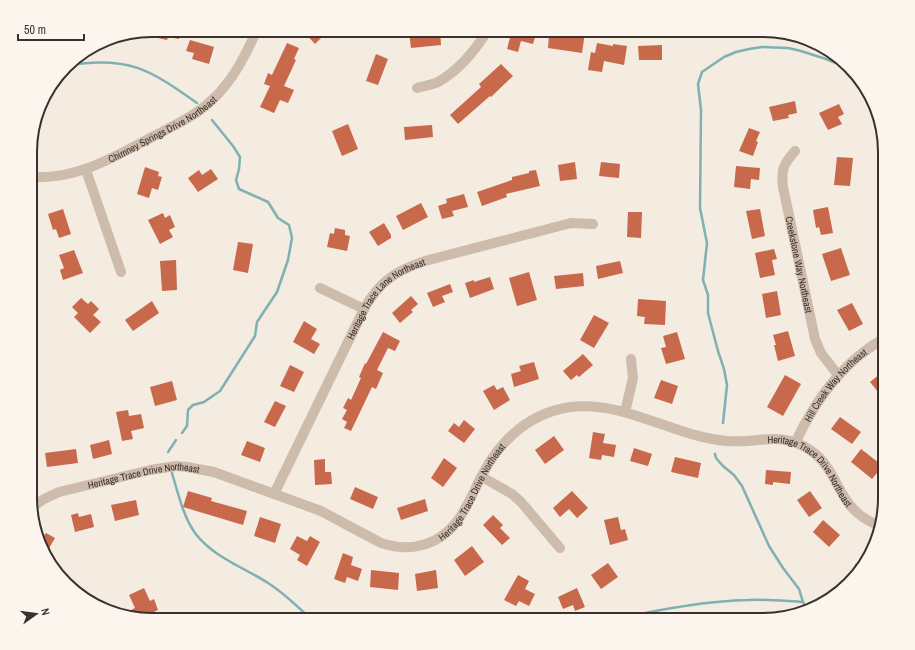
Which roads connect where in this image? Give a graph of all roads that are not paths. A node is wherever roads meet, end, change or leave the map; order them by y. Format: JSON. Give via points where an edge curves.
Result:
{"nodes":[{"id":1,"x":254,"y":37,"type":"edge"},
{"id":2,"x":483,"y":37,"type":"edge"},
{"id":3,"x":417,"y":88,"type":"dead end"},
{"id":4,"x":795,"y":151,"type":"dead end"},
{"id":5,"x":86,"y":170,"type":"junction"},
{"id":6,"x":37,"y":177,"type":"edge"},
{"id":7,"x":593,"y":224,"type":"dead end"},
{"id":8,"x":121,"y":272,"type":"dead end"},
{"id":9,"x":320,"y":288,"type":"dead end"},
{"id":10,"x":364,"y":309,"type":"junction"},
{"id":11,"x":878,"y":343,"type":"edge"},
{"id":12,"x":631,"y":359,"type":"dead end"},
{"id":13,"x":838,"y":375,"type":"junction"},
{"id":14,"x":625,"y":412,"type":"junction"},
{"id":15,"x":796,"y":441,"type":"junction"},
{"id":16,"x":482,"y":477,"type":"junction"},
{"id":17,"x":274,"y":494,"type":"junction"},
{"id":18,"x":37,"y":504,"type":"edge"},
{"id":19,"x":875,"y":524,"type":"edge"},
{"id":20,"x":560,"y":548,"type":"dead end"}],
"edges":[{"from":1,"to":5,"type":"street","name":"Chimney Springs Drive Northeast","via":[[244,60],[211,101],[166,130]]},
{"from":2,"to":3,"type":"street","via":[[471,53],[451,72],[438,82]]},
{"from":4,"to":13,"type":"street","name":"Creekstone Way Northeast","via":[[787,160],[782,173],[783,186],[815,339],[821,353]]},
{"from":5,"to":6,"type":"street","name":"Chimney Springs Drive Northeast","via":[[54,177]]},
{"from":5,"to":8,"type":"street"},
{"from":7,"to":10,"type":"street","name":"Heritage Trace Lane Northeast","via":[[571,224],[410,266],[389,277],[371,296]]},
{"from":9,"to":10,"type":"street"},
{"from":10,"to":17,"type":"street","name":"Heritage Trace Lane Northeast"},
{"from":11,"to":13,"type":"street","name":"Hill Creek Way Northeast"},
{"from":12,"to":14,"type":"street","via":[[634,378]]},
{"from":13,"to":15,"type":"street","name":"Hill Creek Way Northeast","via":[[816,403]]},
{"from":14,"to":15,"type":"street","name":"Heritage Trace Drive Northeast","via":[[711,439],[729,442],[776,439]]},
{"from":14,"to":16,"type":"street","name":"Heritage Trace Drive Northeast","via":[[577,406],[540,416],[522,426],[503,443]]},
{"from":15,"to":19,"type":"street","name":"Heritage Trace Drive Northeast","via":[[820,459],[852,509],[860,517]]},
{"from":16,"to":17,"type":"street","name":"Heritage Trace Drive Northeast","via":[[462,514],[449,531],[429,543],[409,548],[382,543],[328,514]]},
{"from":16,"to":20,"type":"street","via":[[521,502]]},
{"from":17,"to":18,"type":"street","name":"Heritage Trace Drive Northeast","via":[[214,472],[176,466],[59,492]]}]}
